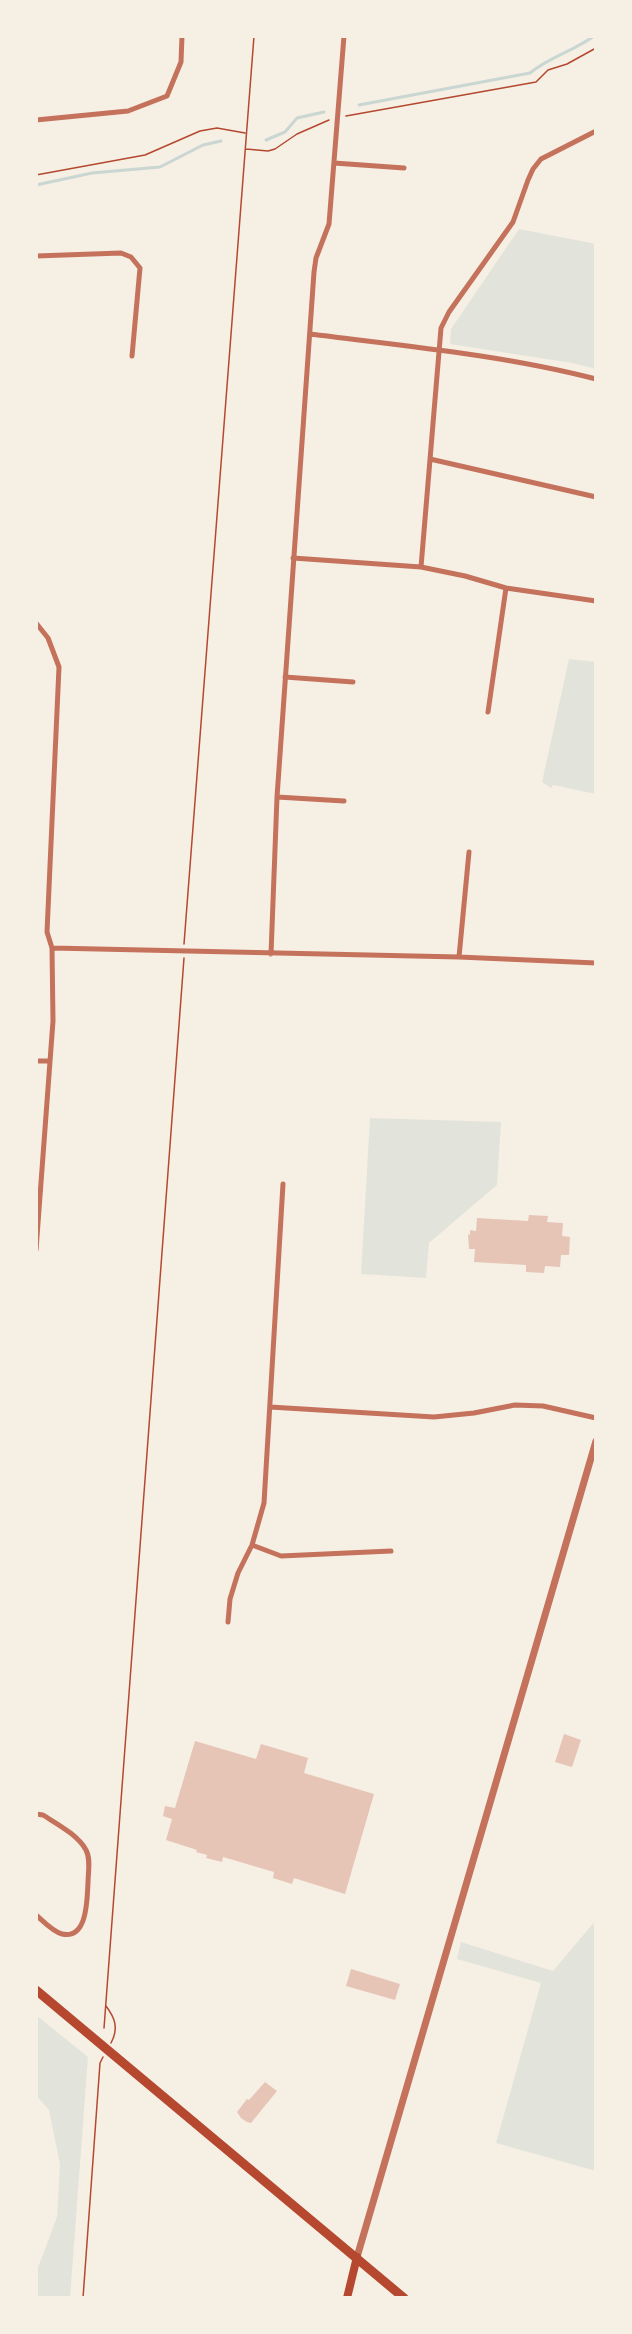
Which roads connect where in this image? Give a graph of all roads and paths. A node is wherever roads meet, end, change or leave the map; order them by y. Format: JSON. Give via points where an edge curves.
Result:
{"nodes":[{"id":1,"x":182,"y":36,"type":"edge"},
{"id":2,"x":254,"y":36,"type":"edge"},
{"id":3,"x":344,"y":36,"type":"edge"},
{"id":4,"x":596,"y":48,"type":"edge"},
{"id":5,"x":348,"y":116,"type":"dead end"},
{"id":6,"x":36,"y":120,"type":"edge"},
{"id":7,"x":330,"y":120,"type":"dead end"},
{"id":8,"x":596,"y":131,"type":"edge"},
{"id":9,"x":246,"y":133,"type":"junction"},
{"id":10,"x":245,"y":149,"type":"junction"},
{"id":11,"x":334,"y":163,"type":"junction"},
{"id":12,"x":404,"y":168,"type":"dead end"},
{"id":13,"x":36,"y":175,"type":"edge"},
{"id":14,"x":36,"y":256,"type":"edge"},
{"id":15,"x":310,"y":334,"type":"junction"},
{"id":16,"x":438,"y":350,"type":"junction"},
{"id":17,"x":132,"y":356,"type":"dead end"},
{"id":18,"x":596,"y":379,"type":"edge"},
{"id":19,"x":430,"y":459,"type":"junction"},
{"id":20,"x":596,"y":497,"type":"edge"},
{"id":21,"x":293,"y":558,"type":"junction"},
{"id":22,"x":421,"y":567,"type":"junction"},
{"id":23,"x":506,"y":588,"type":"junction"},
{"id":24,"x":596,"y":601,"type":"edge"},
{"id":25,"x":36,"y":623,"type":"edge"},
{"id":26,"x":285,"y":676,"type":"junction"},
{"id":27,"x":353,"y":682,"type":"dead end"},
{"id":28,"x":488,"y":712,"type":"dead end"},
{"id":29,"x":277,"y":797,"type":"junction"},
{"id":30,"x":344,"y":801,"type":"dead end"},
{"id":31,"x":469,"y":852,"type":"dead end"},
{"id":32,"x":52,"y":948,"type":"junction"},
{"id":33,"x":184,"y":951,"type":"junction"},
{"id":34,"x":271,"y":954,"type":"junction"},
{"id":35,"x":459,"y":957,"type":"junction"},
{"id":36,"x":596,"y":963,"type":"edge"},
{"id":37,"x":36,"y":1061,"type":"edge"},
{"id":38,"x":50,"y":1061,"type":"junction"},
{"id":39,"x":283,"y":1184,"type":"dead end"},
{"id":40,"x":36,"y":1250,"type":"edge"},
{"id":41,"x":270,"y":1407,"type":"junction"},
{"id":42,"x":596,"y":1418,"type":"edge"},
{"id":43,"x":596,"y":1441,"type":"edge"},
{"id":44,"x":252,"y":1545,"type":"junction"},
{"id":45,"x":391,"y":1551,"type":"dead end"},
{"id":46,"x":228,"y":1622,"type":"dead end"},
{"id":47,"x":36,"y":1815,"type":"edge"},
{"id":48,"x":36,"y":1915,"type":"edge"},
{"id":49,"x":36,"y":1990,"type":"edge"},
{"id":50,"x":106,"y":2006,"type":"junction"},
{"id":51,"x":104,"y":2028,"type":"dead end"},
{"id":52,"x":114,"y":2037,"type":"dead end"},
{"id":53,"x":100,"y":2063,"type":"dead end"},
{"id":54,"x":357,"y":2257,"type":"junction"},
{"id":55,"x":83,"y":2298,"type":"edge"},
{"id":56,"x":347,"y":2298,"type":"edge"},
{"id":57,"x":404,"y":2298,"type":"edge"}],
"edges":[{"from":1,"to":6,"type":"street","via":[[181,62],[167,96],[128,111]]},
{"from":2,"to":9,"type":"path"},
{"from":3,"to":11,"type":"street"},
{"from":4,"to":5,"type":"path","via":[[548,70],[536,82]]},
{"from":7,"to":10,"type":"path","via":[[297,134],[275,149]]},
{"from":8,"to":16,"type":"street","via":[[541,159],[533,169],[513,222],[449,312],[441,328]]},
{"from":9,"to":10,"type":"path"},
{"from":9,"to":13,"type":"path","via":[[217,128],[200,131],[145,155]]},
{"from":10,"to":33,"type":"path"},
{"from":11,"to":12,"type":"street"},
{"from":11,"to":15,"type":"street","via":[[329,224],[314,272]]},
{"from":14,"to":17,"type":"street","via":[[121,253],[131,257],[140,268]]},
{"from":15,"to":16,"type":"street"},
{"from":15,"to":21,"type":"street"},
{"from":16,"to":18,"type":"street"},
{"from":16,"to":19,"type":"street"},
{"from":19,"to":20,"type":"street"},
{"from":19,"to":22,"type":"street"},
{"from":21,"to":22,"type":"street"},
{"from":21,"to":26,"type":"street"},
{"from":22,"to":23,"type":"street"},
{"from":23,"to":24,"type":"street"},
{"from":23,"to":28,"type":"street"},
{"from":25,"to":32,"type":"street","via":[[48,638],[59,667],[47,932]]},
{"from":26,"to":27,"type":"street"},
{"from":26,"to":29,"type":"street"},
{"from":29,"to":30,"type":"street"},
{"from":29,"to":34,"type":"street"},
{"from":31,"to":35,"type":"street"},
{"from":32,"to":33,"type":"street"},
{"from":32,"to":38,"type":"street"},
{"from":33,"to":34,"type":"street"},
{"from":33,"to":50,"type":"path"},
{"from":34,"to":35,"type":"street"},
{"from":35,"to":36,"type":"street"},
{"from":37,"to":38,"type":"street"},
{"from":38,"to":40,"type":"street"},
{"from":39,"to":41,"type":"street"},
{"from":41,"to":42,"type":"street","via":[[434,1417],[515,1405],[543,1406]]},
{"from":41,"to":44,"type":"street","via":[[264,1503]]},
{"from":43,"to":54,"type":"street"},
{"from":44,"to":45,"type":"street","via":[[281,1556]]},
{"from":44,"to":46,"type":"street","via":[[238,1573]]},
{"from":47,"to":48,"type":"street","via":[[43,1815],[64,1829],[88,1856],[87,1904],[80,1927],[64,1935]]},
{"from":49,"to":54,"type":"main road"},
{"from":50,"to":51,"type":"path"},
{"from":50,"to":52,"type":"path","via":[[114,2016]]},
{"from":53,"to":55,"type":"path"},
{"from":54,"to":56,"type":"main road"},
{"from":54,"to":57,"type":"main road"}]}
